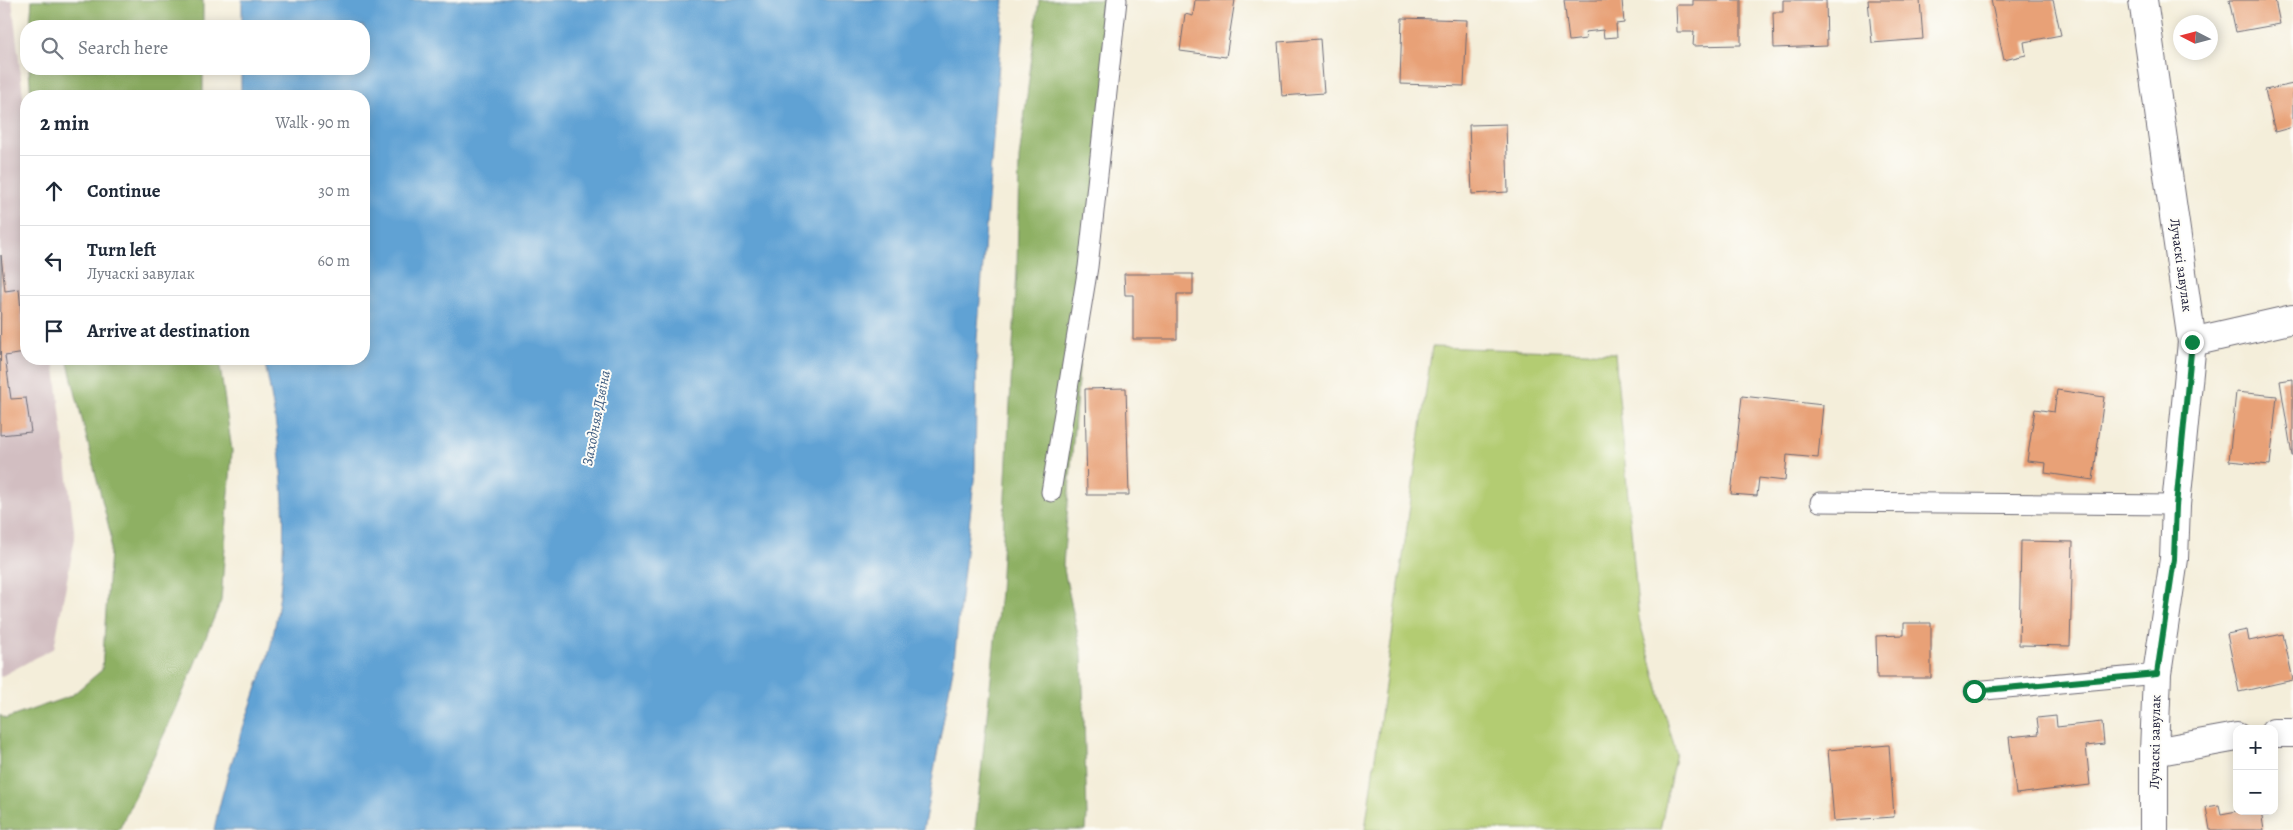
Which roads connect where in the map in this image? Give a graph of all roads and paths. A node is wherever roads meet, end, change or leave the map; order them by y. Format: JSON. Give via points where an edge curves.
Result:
{"nodes":[{"id":1,"x":1117,"y":0,"type":"edge"},
{"id":2,"x":2143,"y":0,"type":"edge"},
{"id":3,"x":2293,"y":319,"type":"edge"},
{"id":4,"x":2192,"y":342,"type":"junction"},
{"id":5,"x":1052,"y":492,"type":"dead end"},
{"id":6,"x":1820,"y":502,"type":"dead end"},
{"id":7,"x":2176,"y":506,"type":"junction"},
{"id":8,"x":2157,"y":674,"type":"junction"},
{"id":9,"x":1974,"y":691,"type":"dead end"},
{"id":10,"x":2278,"y":733,"type":"edge"},
{"id":11,"x":2293,"y":733,"type":"edge"},
{"id":12,"x":2233,"y":738,"type":"edge"},
{"id":13,"x":2154,"y":752,"type":"junction"},
{"id":14,"x":2154,"y":830,"type":"edge"}],
"edges":[{"from":1,"to":5,"type":"lane","via":[[1088,267]]},
{"from":2,"to":4,"type":"street","name":"Лучаскі завулак"},
{"from":3,"to":4,"type":"street"},
{"from":4,"to":7,"type":"street","name":"Лучаскі завулак"},
{"from":6,"to":7,"type":"lane"},
{"from":7,"to":8,"type":"street","name":"Лучаскі завулак","via":[[2174,559]]},
{"from":8,"to":9,"type":"lane"},
{"from":8,"to":13,"type":"street","name":"Лучаскі завулак"},
{"from":10,"to":11,"type":"street"},
{"from":12,"to":13,"type":"street"},
{"from":13,"to":14,"type":"street","name":"Лучаскі завулак"}]}
